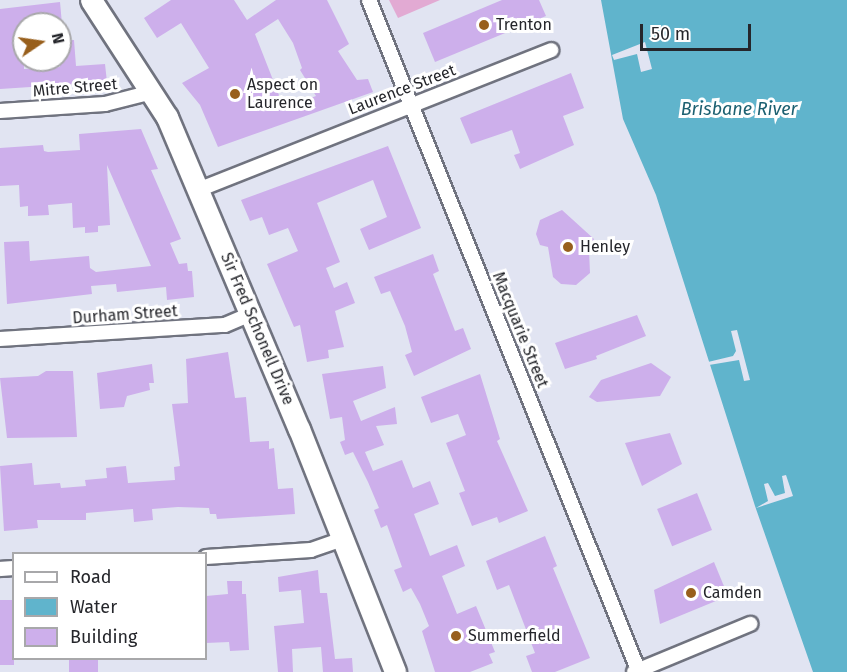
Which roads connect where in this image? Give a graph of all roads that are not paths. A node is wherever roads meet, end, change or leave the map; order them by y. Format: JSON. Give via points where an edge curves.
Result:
{"nodes":[{"id":1,"x":91,"y":0,"type":"edge"},
{"id":2,"x":369,"y":0,"type":"edge"},
{"id":3,"x":551,"y":50,"type":"dead end"},
{"id":4,"x":152,"y":92,"type":"junction"},
{"id":5,"x":412,"y":103,"type":"junction"},
{"id":6,"x":0,"y":111,"type":"edge"},
{"id":7,"x":198,"y":190,"type":"junction"},
{"id":8,"x":251,"y":314,"type":"junction"},
{"id":9,"x":0,"y":339,"type":"edge"},
{"id":10,"x":343,"y":538,"type":"junction"},
{"id":11,"x":207,"y":556,"type":"edge"},
{"id":12,"x":750,"y":624,"type":"dead end"},
{"id":13,"x":637,"y":671,"type":"edge"},
{"id":14,"x":395,"y":672,"type":"edge"}],
"edges":[{"from":1,"to":4,"type":"main road","name":"Sir Fred Schonell Drive"},
{"from":2,"to":5,"type":"street","name":"Macquarie Street"},
{"from":3,"to":5,"type":"street","name":"Laurence Street"},
{"from":4,"to":6,"type":"street","name":"Mitre Street","via":[[105,104]]},
{"from":4,"to":7,"type":"main road","name":"Sir Fred Schonell Drive"},
{"from":5,"to":7,"type":"street","name":"Laurence Street"},
{"from":5,"to":13,"type":"street","name":"Macquarie Street"},
{"from":7,"to":8,"type":"main road","name":"Sir Fred Schonell Drive"},
{"from":8,"to":9,"type":"street","name":"Durham Street","via":[[225,325]]},
{"from":8,"to":10,"type":"main road","name":"Sir Fred Schonell Drive"},
{"from":10,"to":11,"type":"street","via":[[311,550]]},
{"from":10,"to":14,"type":"main road","name":"Sir Fred Schonell Drive"},
{"from":12,"to":13,"type":"street"}]}
